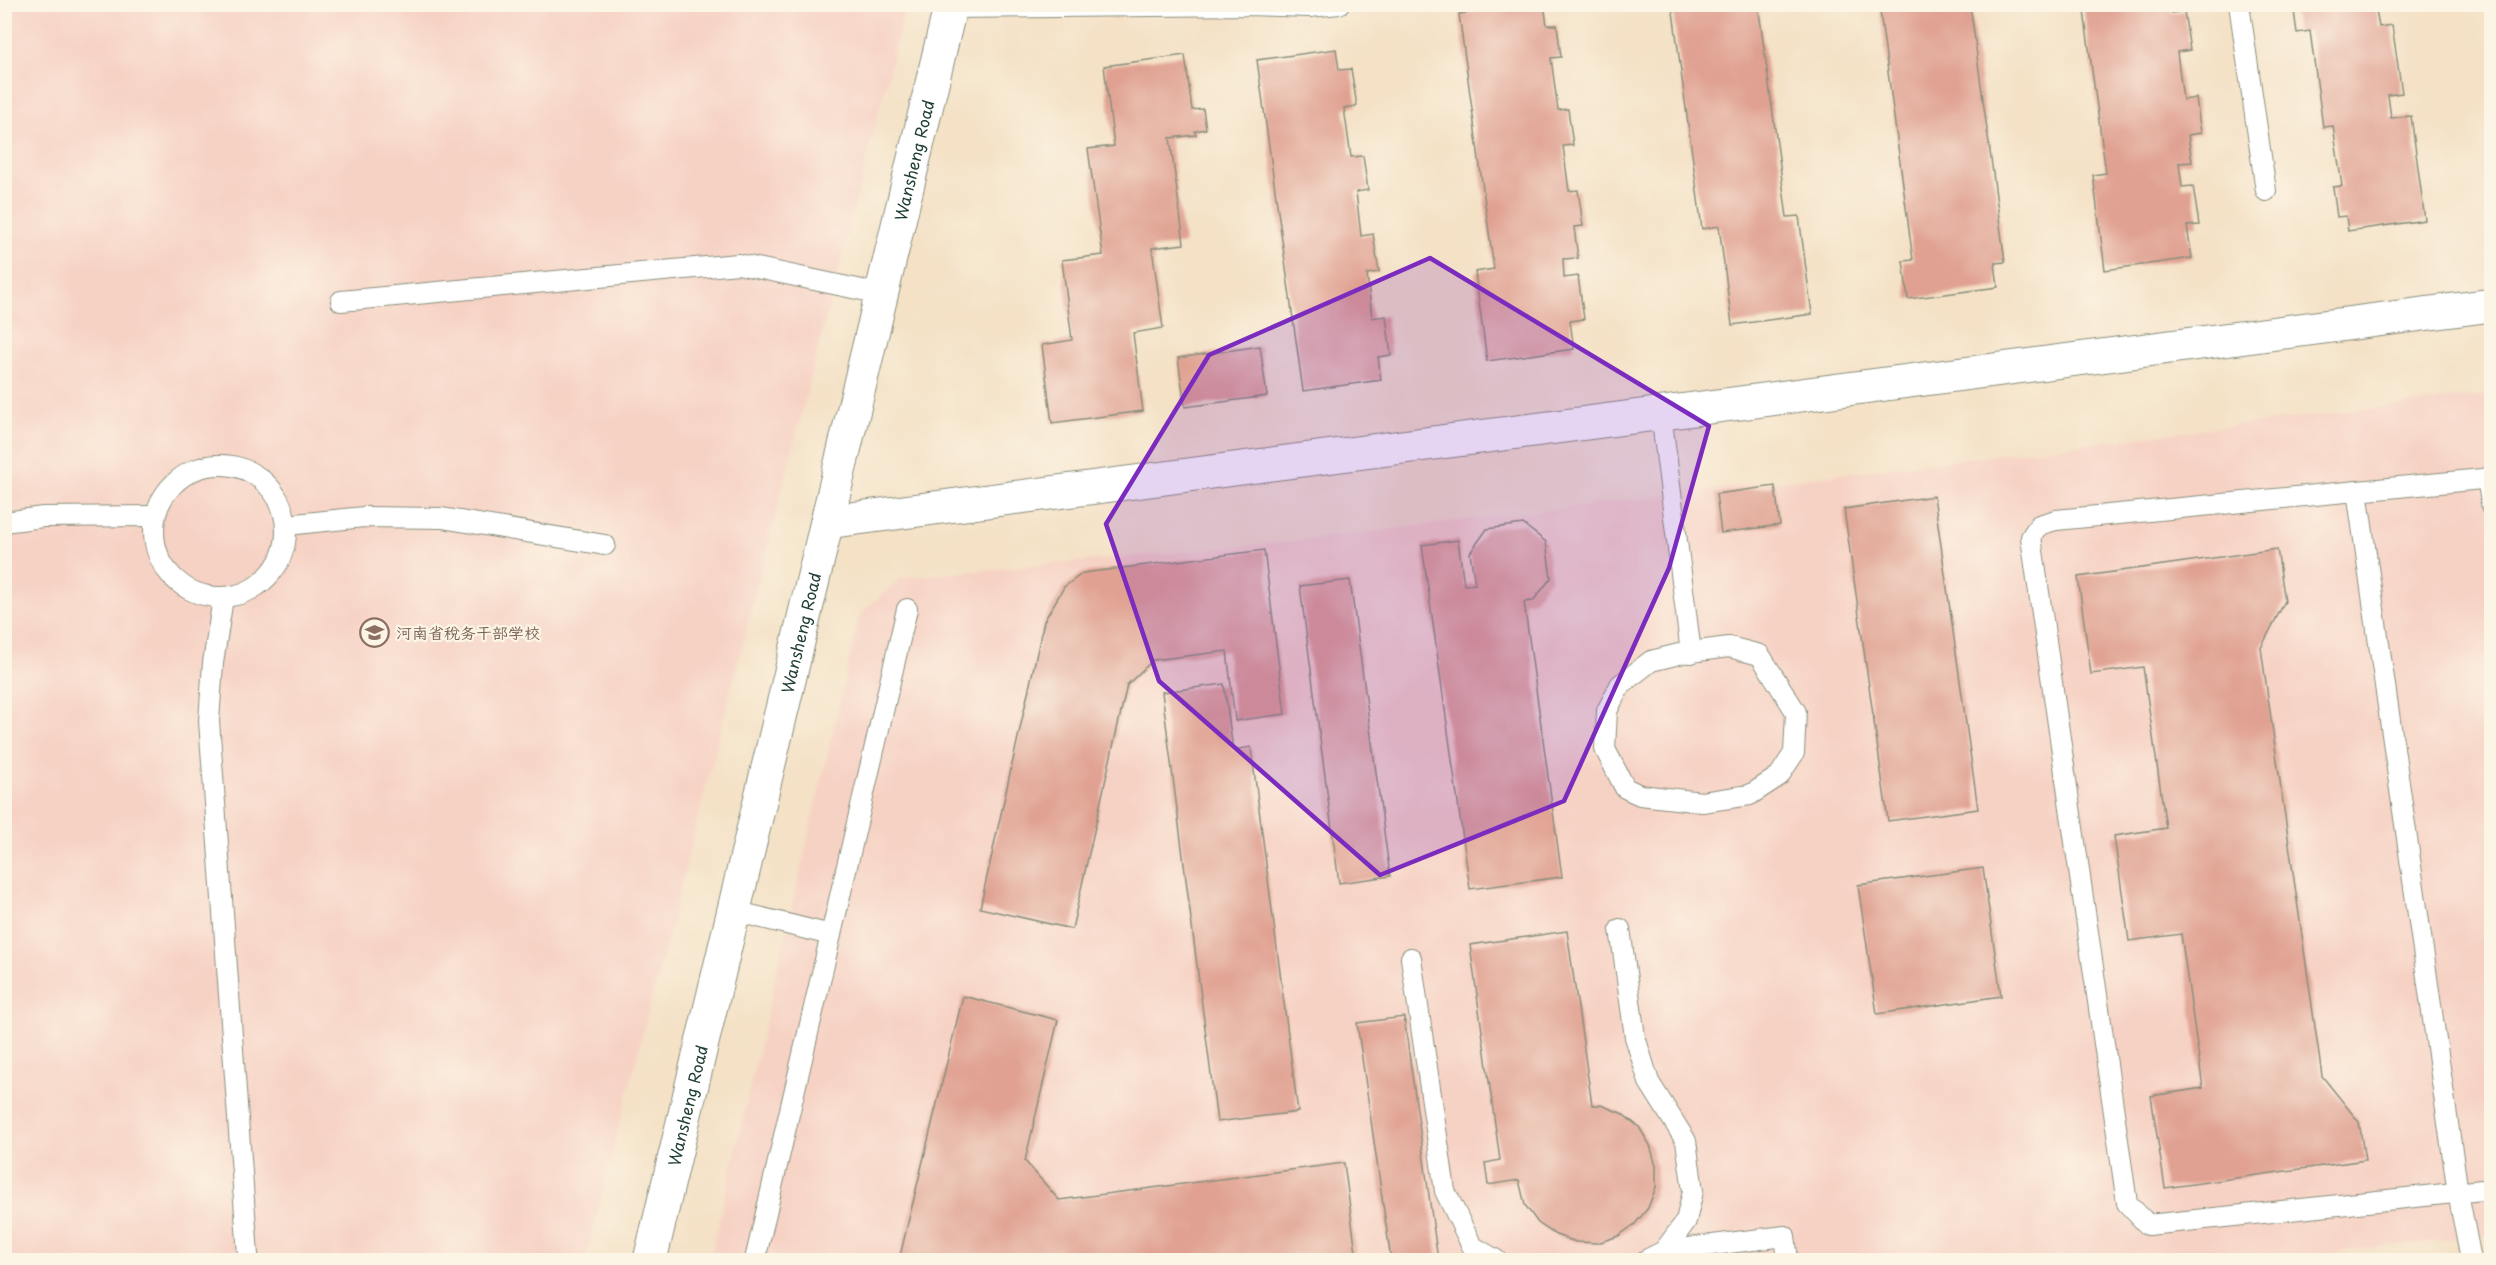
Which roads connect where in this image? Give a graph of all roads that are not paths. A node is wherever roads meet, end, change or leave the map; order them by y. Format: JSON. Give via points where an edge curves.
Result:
{"nodes":[{"id":1,"x":1339,"y":4,"type":"edge"},
{"id":2,"x":2239,"y":4,"type":"edge"},
{"id":3,"x":1266,"y":5,"type":"edge"},
{"id":4,"x":950,"y":7,"type":"edge"},
{"id":5,"x":2266,"y":191,"type":"dead end"},
{"id":6,"x":881,"y":294,"type":"junction"},
{"id":7,"x":341,"y":301,"type":"dead end"},
{"id":8,"x":2492,"y":305,"type":"edge"},
{"id":9,"x":1661,"y":413,"type":"junction"},
{"id":10,"x":2489,"y":478,"type":"edge"},
{"id":11,"x":2357,"y":491,"type":"junction"},
{"id":12,"x":2492,"y":508,"type":"edge"},
{"id":13,"x":155,"y":516,"type":"junction"},
{"id":14,"x":4,"y":522,"type":"edge"},
{"id":15,"x":827,"y":522,"type":"junction"},
{"id":16,"x":286,"y":525,"type":"junction"},
{"id":17,"x":605,"y":545,"type":"dead end"},
{"id":18,"x":223,"y":598,"type":"junction"},
{"id":19,"x":907,"y":609,"type":"dead end"},
{"id":20,"x":1691,"y":653,"type":"junction"},
{"id":21,"x":734,"y":911,"type":"junction"},
{"id":22,"x":1620,"y":929,"type":"dead end"},
{"id":23,"x":831,"y":935,"type":"junction"},
{"id":24,"x":1411,"y":958,"type":"dead end"},
{"id":25,"x":2492,"y":1189,"type":"edge"},
{"id":26,"x":2458,"y":1192,"type":"junction"},
{"id":27,"x":1664,"y":1251,"type":"junction"},
{"id":28,"x":245,"y":1260,"type":"edge"},
{"id":29,"x":650,"y":1260,"type":"edge"},
{"id":30,"x":755,"y":1260,"type":"edge"},
{"id":31,"x":1496,"y":1260,"type":"edge"},
{"id":32,"x":1646,"y":1260,"type":"edge"},
{"id":33,"x":1788,"y":1260,"type":"edge"},
{"id":34,"x":2471,"y":1260,"type":"edge"}],
"edges":[{"from":1,"to":3,"type":"lane"},
{"from":2,"to":5,"type":"lane"},
{"from":3,"to":4,"type":"lane"},
{"from":4,"to":6,"type":"street","name":"Wansheng Road"},
{"from":6,"to":7,"type":"lane","via":[[738,264]]},
{"from":6,"to":15,"type":"street","name":"Wansheng Road"},
{"from":8,"to":9,"type":"street"},
{"from":9,"to":15,"type":"street"},
{"from":9,"to":20,"type":"lane"},
{"from":10,"to":11,"type":"lane"},
{"from":10,"to":12,"type":"lane"},
{"from":11,"to":26,"type":"lane"},
{"from":11,"to":26,"type":"lane","via":[[2056,520],[2039,525],[2031,537],[2034,561],[2127,1203],[2148,1225]]},
{"from":13,"to":14,"type":"lane","via":[[44,517]]},
{"from":13,"to":16,"type":"lane","via":[[162,497],[184,475],[213,465],[233,465],[269,486]]},
{"from":13,"to":18,"type":"lane","via":[[153,536],[158,556],[169,573],[183,587],[202,596]]},
{"from":15,"to":21,"type":"street","name":"Wansheng Road"},
{"from":16,"to":17,"type":"lane","via":[[364,517],[442,518]]},
{"from":16,"to":18,"type":"lane","via":[[285,546],[276,566],[262,582],[244,593]]},
{"from":18,"to":28,"type":"lane","via":[[208,721],[248,1255]]},
{"from":19,"to":23,"type":"lane"},
{"from":20,"to":20,"type":"lane","via":[[1651,661],[1620,685],[1607,711],[1605,749],[1625,788],[1640,795],[1702,802],[1749,795],[1779,776],[1794,753],[1796,712],[1760,655],[1729,647]]},
{"from":21,"to":23,"type":"lane"},
{"from":21,"to":29,"type":"street","name":"Wansheng Road"},
{"from":22,"to":27,"type":"lane","via":[[1635,1036],[1649,1082],[1686,1141],[1694,1191],[1686,1221]]},
{"from":23,"to":30,"type":"lane"},
{"from":24,"to":31,"type":"lane","via":[[1445,1191],[1472,1246]]},
{"from":25,"to":26,"type":"lane"},
{"from":26,"to":34,"type":"lane"},
{"from":27,"to":32,"type":"lane"},
{"from":27,"to":33,"type":"lane","via":[[1785,1236]]}]}
